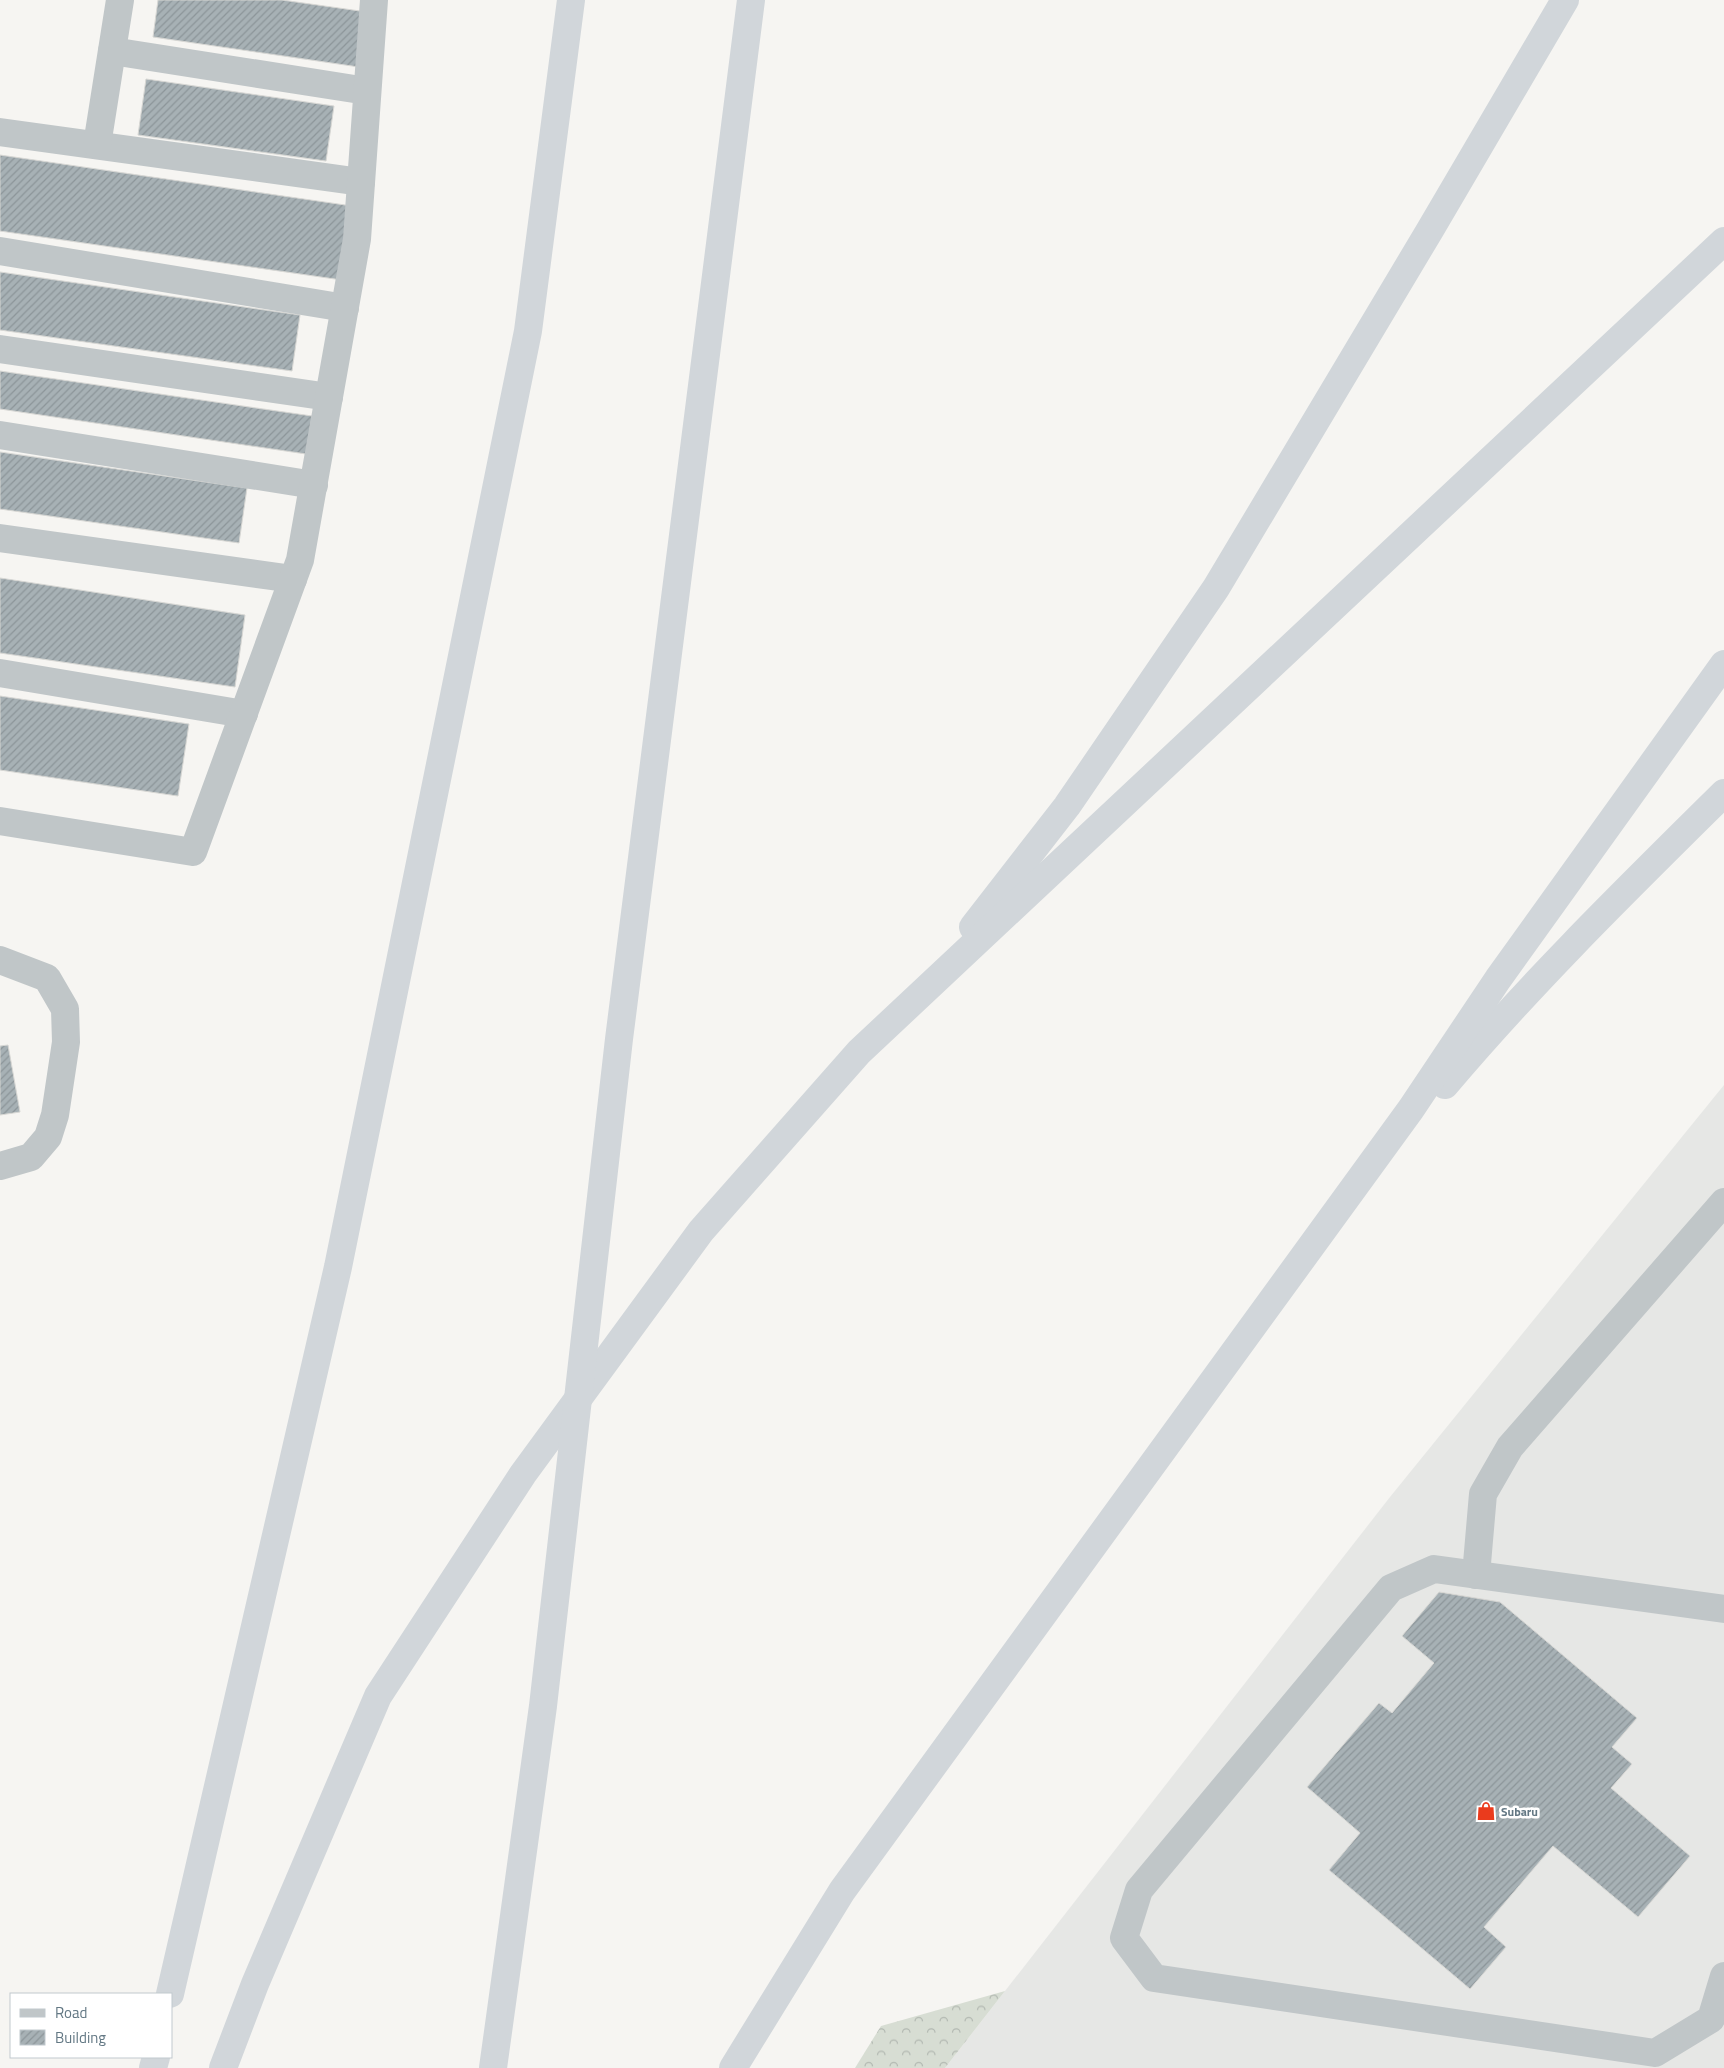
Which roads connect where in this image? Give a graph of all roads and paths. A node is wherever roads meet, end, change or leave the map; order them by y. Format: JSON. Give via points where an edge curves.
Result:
{"nodes":[{"id":1,"x":120,"y":0,"type":"edge"},
{"id":2,"x":374,"y":0,"type":"edge"},
{"id":3,"x":571,"y":0,"type":"edge"},
{"id":4,"x":751,"y":0,"type":"edge"},
{"id":5,"x":1565,"y":0,"type":"edge"},
{"id":6,"x":112,"y":52,"type":"junction"},
{"id":7,"x":367,"y":91,"type":"junction"},
{"id":8,"x":0,"y":132,"type":"edge"},
{"id":9,"x":97,"y":145,"type":"junction"},
{"id":10,"x":361,"y":182,"type":"junction"},
{"id":11,"x":1724,"y":241,"type":"edge"},
{"id":12,"x":0,"y":251,"type":"edge"},
{"id":13,"x":345,"y":308,"type":"junction"},
{"id":14,"x":0,"y":349,"type":"edge"},
{"id":15,"x":329,"y":398,"type":"junction"},
{"id":16,"x":0,"y":435,"type":"edge"},
{"id":17,"x":314,"y":485,"type":"junction"},
{"id":18,"x":0,"y":538,"type":"edge"},
{"id":19,"x":294,"y":579,"type":"junction"},
{"id":20,"x":1724,"y":664,"type":"edge"},
{"id":21,"x":0,"y":673,"type":"edge"},
{"id":22,"x":244,"y":714,"type":"junction"},
{"id":23,"x":1724,"y":793,"type":"edge"},
{"id":24,"x":0,"y":821,"type":"edge"},
{"id":25,"x":0,"y":960,"type":"edge"},
{"id":26,"x":859,"y":1052,"type":"junction"},
{"id":27,"x":0,"y":1166,"type":"edge"},
{"id":28,"x":1724,"y":1202,"type":"edge"},
{"id":29,"x":1324,"y":1228,"type":"junction"},
{"id":30,"x":1476,"y":1575,"type":"junction"},
{"id":31,"x":1724,"y":1609,"type":"edge"},
{"id":32,"x":1724,"y":1976,"type":"edge"},
{"id":33,"x":170,"y":1993,"type":"edge"},
{"id":34,"x":224,"y":2068,"type":"edge"},
{"id":35,"x":493,"y":2068,"type":"edge"},
{"id":36,"x":733,"y":2068,"type":"edge"}],
"edges":[{"from":1,"to":6,"type":"lane"},
{"from":2,"to":7,"type":"lane"},
{"from":3,"to":33,"type":"highway","via":[[528,331],[338,1267]]},
{"from":4,"to":35,"type":"highway","via":[[619,1040],[543,1706]]},
{"from":5,"to":26,"type":"highway","via":[[1216,588],[1067,806],[970,930]]},
{"from":6,"to":7,"type":"lane"},
{"from":6,"to":9,"type":"lane"},
{"from":7,"to":10,"type":"lane"},
{"from":8,"to":9,"type":"lane"},
{"from":9,"to":10,"type":"lane"},
{"from":10,"to":13,"type":"lane","via":[[357,239]]},
{"from":11,"to":26,"type":"highway"},
{"from":12,"to":13,"type":"lane"},
{"from":13,"to":15,"type":"lane"},
{"from":14,"to":15,"type":"lane"},
{"from":15,"to":17,"type":"lane"},
{"from":16,"to":17,"type":"lane"},
{"from":17,"to":19,"type":"lane"},
{"from":18,"to":19,"type":"lane"},
{"from":19,"to":22,"type":"lane"},
{"from":20,"to":29,"type":"highway","via":[[1503,971],[1411,1109]]},
{"from":21,"to":22,"type":"lane"},
{"from":22,"to":24,"type":"lane","via":[[193,852]]},
{"from":23,"to":29,"type":"highway","via":[[1492,1030]]},
{"from":25,"to":27,"type":"lane","via":[[47,978],[64,1009],[66,1042],[55,1114],[48,1137],[32,1157]]},
{"from":26,"to":34,"type":"highway","via":[[701,1231],[523,1474],[378,1696],[255,1984]]},
{"from":28,"to":30,"type":"lane","via":[[1510,1447],[1484,1494]]},
{"from":29,"to":36,"type":"highway","via":[[842,1891]]},
{"from":30,"to":31,"type":"lane"},
{"from":30,"to":32,"type":"lane","via":[[1434,1569],[1390,1588],[1139,1890],[1124,1938],[1154,1978],[1656,2053],[1711,2019]]}]}
